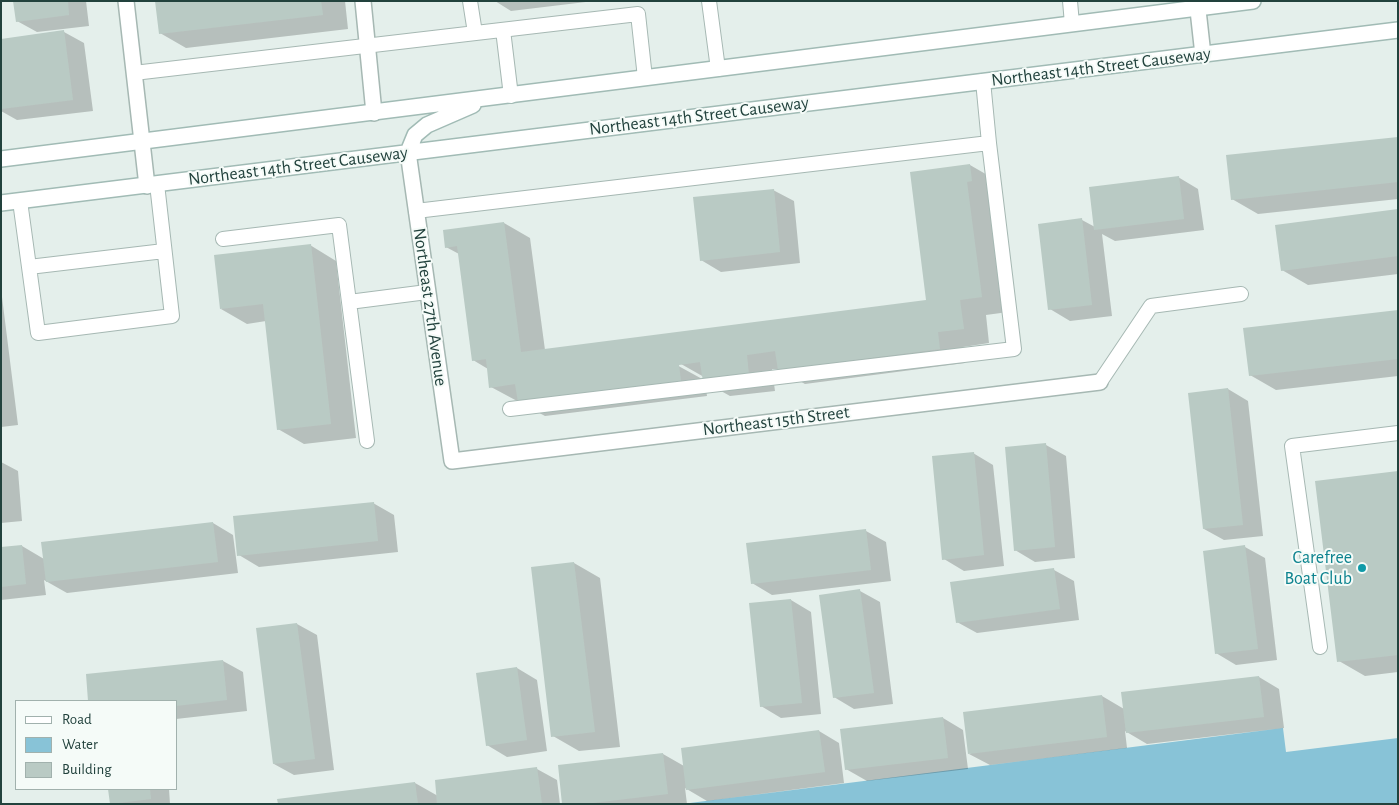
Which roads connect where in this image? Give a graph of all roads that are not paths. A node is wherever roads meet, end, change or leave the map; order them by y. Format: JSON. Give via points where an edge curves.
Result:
{"nodes":[{"id":1,"x":126,"y":1,"type":"edge"},
{"id":2,"x":363,"y":1,"type":"edge"},
{"id":3,"x":470,"y":1,"type":"edge"},
{"id":4,"x":709,"y":1,"type":"edge"},
{"id":5,"x":1070,"y":1,"type":"edge"},
{"id":6,"x":1253,"y":1,"type":"edge"},
{"id":7,"x":1198,"y":5,"type":"edge"},
{"id":8,"x":1072,"y":24,"type":"junction"},
{"id":9,"x":503,"y":30,"type":"junction"},
{"id":10,"x":1398,"y":30,"type":"edge"},
{"id":11,"x":475,"y":33,"type":"junction"},
{"id":12,"x":367,"y":46,"type":"junction"},
{"id":13,"x":1203,"y":55,"type":"junction"},
{"id":14,"x":718,"y":69,"type":"junction"},
{"id":15,"x":134,"y":72,"type":"junction"},
{"id":16,"x":645,"y":78,"type":"junction"},
{"id":17,"x":983,"y":81,"type":"junction"},
{"id":18,"x":511,"y":96,"type":"junction"},
{"id":19,"x":488,"y":98,"type":"junction"},
{"id":20,"x":374,"y":113,"type":"junction"},
{"id":21,"x":142,"y":142,"type":"junction"},
{"id":22,"x":989,"y":143,"type":"junction"},
{"id":23,"x":408,"y":152,"type":"junction"},
{"id":24,"x":1,"y":159,"type":"edge"},
{"id":25,"x":152,"y":185,"type":"junction"},
{"id":26,"x":20,"y":201,"type":"junction"},
{"id":27,"x":1,"y":203,"type":"edge"},
{"id":28,"x":416,"y":211,"type":"junction"},
{"id":29,"x":223,"y":239,"type":"dead end"},
{"id":30,"x":164,"y":251,"type":"junction"},
{"id":31,"x":29,"y":267,"type":"junction"},
{"id":32,"x":428,"y":292,"type":"junction"},
{"id":33,"x":1242,"y":294,"type":"dead end"},
{"id":34,"x":349,"y":302,"type":"junction"},
{"id":35,"x":1100,"y":382,"type":"joint"},
{"id":36,"x":510,"y":409,"type":"dead end"},
{"id":37,"x":1398,"y":433,"type":"edge"},
{"id":38,"x":367,"y":441,"type":"dead end"},
{"id":39,"x":452,"y":461,"type":"joint"},
{"id":40,"x":1320,"y":647,"type":"dead end"}],
"edges":[{"from":1,"to":15,"type":"main road"},
{"from":2,"to":12,"type":"main road"},
{"from":3,"to":11,"type":"lane"},
{"from":4,"to":14,"type":"lane"},
{"from":5,"to":8,"type":"lane"},
{"from":6,"to":7,"type":"main road"},
{"from":7,"to":8,"type":"main road"},
{"from":7,"to":13,"type":"main road"},
{"from":8,"to":14,"type":"main road"},
{"from":9,"to":11,"type":"lane"},
{"from":9,"to":16,"type":"lane","via":[[638,14]]},
{"from":9,"to":18,"type":"lane"},
{"from":10,"to":13,"type":"main road","name":"Northeast 14th Street Causeway"},
{"from":11,"to":12,"type":"lane"},
{"from":12,"to":15,"type":"lane"},
{"from":12,"to":20,"type":"main road"},
{"from":13,"to":17,"type":"main road","name":"Northeast 14th Street Causeway"},
{"from":14,"to":16,"type":"main road"},
{"from":15,"to":21,"type":"main road"},
{"from":16,"to":18,"type":"main road"},
{"from":17,"to":22,"type":"lane"},
{"from":17,"to":23,"type":"main road","name":"Northeast 14th Street Causeway"},
{"from":18,"to":19,"type":"main road"},
{"from":19,"to":20,"type":"main road"},
{"from":19,"to":23,"type":"main road","via":[[427,124],[415,135]]},
{"from":20,"to":21,"type":"main road"},
{"from":21,"to":24,"type":"main road"},
{"from":21,"to":25,"type":"main road"},
{"from":22,"to":28,"type":"lane"},
{"from":22,"to":36,"type":"lane","via":[[1014,349]]},
{"from":23,"to":25,"type":"main road","name":"Northeast 14th Street Causeway"},
{"from":23,"to":28,"type":"main road","name":"Northeast 27th Avenue"},
{"from":25,"to":26,"type":"main road","name":"Northeast 14th Street Causeway"},
{"from":25,"to":30,"type":"lane"},
{"from":26,"to":27,"type":"main road","name":"Northeast 14th Street Causeway"},
{"from":26,"to":31,"type":"lane"},
{"from":28,"to":32,"type":"main road","name":"Northeast 27th Avenue"},
{"from":29,"to":34,"type":"lane","via":[[339,225]]},
{"from":30,"to":31,"type":"lane"},
{"from":30,"to":31,"type":"lane","via":[[172,316],[38,333]]},
{"from":32,"to":34,"type":"lane"},
{"from":32,"to":39,"type":"main road","name":"Northeast 27th Avenue"},
{"from":33,"to":35,"type":"lane","via":[[1151,306]]},
{"from":34,"to":38,"type":"lane"},
{"from":35,"to":39,"type":"main road","name":"Northeast 15th Street"},
{"from":37,"to":40,"type":"lane","via":[[1292,446]]}]}
